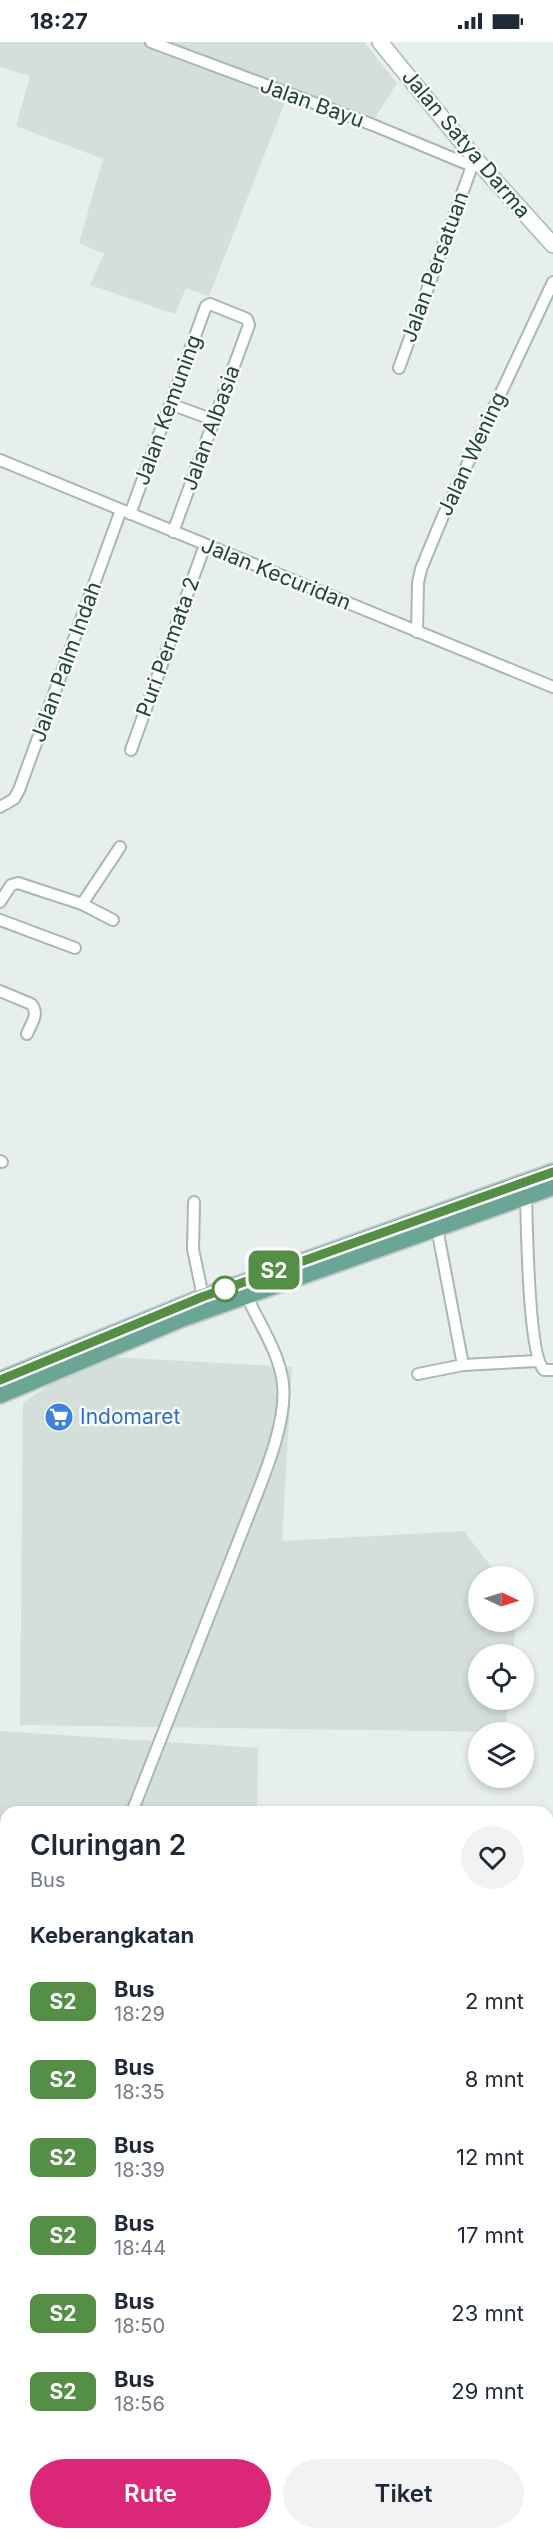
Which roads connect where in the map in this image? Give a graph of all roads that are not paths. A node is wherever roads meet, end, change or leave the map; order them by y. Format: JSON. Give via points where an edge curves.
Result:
{"nodes":[{"id":1,"x":152,"y":42,"type":"edge"},
{"id":2,"x":380,"y":42,"type":"edge"},
{"id":3,"x":476,"y":165,"type":"junction"},
{"id":4,"x":553,"y":245,"type":"edge"},
{"id":5,"x":553,"y":282,"type":"edge"},
{"id":6,"x":206,"y":306,"type":"joint"},
{"id":7,"x":399,"y":368,"type":"dead end"},
{"id":8,"x":170,"y":404,"type":"junction"},
{"id":9,"x":214,"y":420,"type":"junction"},
{"id":10,"x":0,"y":460,"type":"edge"},
{"id":11,"x":126,"y":512,"type":"junction"},
{"id":12,"x":173,"y":532,"type":"junction"},
{"id":13,"x":205,"y":545,"type":"junction"},
{"id":14,"x":417,"y":632,"type":"junction"},
{"id":15,"x":553,"y":687,"type":"edge"},
{"id":16,"x":131,"y":750,"type":"dead end"},
{"id":17,"x":0,"y":807,"type":"edge"},
{"id":18,"x":120,"y":847,"type":"dead end"},
{"id":19,"x":0,"y":902,"type":"edge"},
{"id":20,"x":82,"y":904,"type":"junction"},
{"id":21,"x":0,"y":920,"type":"edge"},
{"id":22,"x":113,"y":920,"type":"dead end"},
{"id":23,"x":75,"y":948,"type":"dead end"},
{"id":24,"x":0,"y":991,"type":"edge"},
{"id":25,"x":27,"y":1034,"type":"dead end"},
{"id":26,"x":553,"y":1172,"type":"edge"},
{"id":27,"x":553,"y":1187,"type":"edge"},
{"id":28,"x":526,"y":1196,"type":"junction"},
{"id":29,"x":194,"y":1202,"type":"dead end"},
{"id":30,"x":437,"y":1227,"type":"junction"},
{"id":31,"x":327,"y":1259,"type":"junction"},
{"id":32,"x":292,"y":1271,"type":"junction"},
{"id":33,"x":246,"y":1295,"type":"junction"},
{"id":34,"x":202,"y":1297,"type":"junction"},
{"id":35,"x":537,"y":1360,"type":"junction"},
{"id":36,"x":463,"y":1365,"type":"junction"},
{"id":37,"x":553,"y":1371,"type":"edge"},
{"id":38,"x":418,"y":1374,"type":"dead end"},
{"id":39,"x":0,"y":1380,"type":"edge"},
{"id":40,"x":0,"y":1395,"type":"edge"},
{"id":41,"x":134,"y":1806,"type":"edge"}],
"edges":[{"from":1,"to":3,"type":"street","name":"Jalan Bayu"},
{"from":2,"to":3,"type":"main road","name":"Jalan Satya Darma"},
{"from":3,"to":4,"type":"main road","name":"Jalan Satya Darma"},
{"from":3,"to":7,"type":"street","name":"Jalan Persatuan"},
{"from":5,"to":14,"type":"street","name":"Jalan Wening","via":[[421,569]]},
{"from":6,"to":8,"type":"street","name":"Jalan Kemuning"},
{"from":6,"to":9,"type":"street","name":"Jalan Albasia","via":[[210,304],[238,315],[247,319],[249,325]]},
{"from":8,"to":9,"type":"street"},
{"from":8,"to":11,"type":"street","name":"Jalan Kemuning"},
{"from":9,"to":12,"type":"street","name":"Jalan Albasia"},
{"from":10,"to":11,"type":"street","name":"Jalan Kecuridan"},
{"from":11,"to":12,"type":"street","name":"Jalan Kecuridan"},
{"from":11,"to":17,"type":"street","name":"Jalan Palm Indah","via":[[19,790],[14,799]]},
{"from":12,"to":13,"type":"street","name":"Jalan Kecuridan"},
{"from":13,"to":14,"type":"street","name":"Jalan Kecuridan"},
{"from":13,"to":16,"type":"street","name":"Puri Permata 2"},
{"from":14,"to":15,"type":"street","name":"Jalan Kecuridan"},
{"from":18,"to":20,"type":"street"},
{"from":19,"to":20,"type":"street","via":[[10,885],[18,883]]},
{"from":20,"to":22,"type":"street"},
{"from":21,"to":23,"type":"street"},
{"from":24,"to":25,"type":"street","via":[[35,1008]]},
{"from":26,"to":31,"type":"main road"},
{"from":27,"to":28,"type":"main road"},
{"from":28,"to":30,"type":"main road"},
{"from":28,"to":35,"type":"street"},
{"from":29,"to":34,"type":"street","via":[[193,1249]]},
{"from":30,"to":31,"type":"main road"},
{"from":30,"to":36,"type":"street"},
{"from":31,"to":32,"type":"main road"},
{"from":32,"to":33,"type":"main road"},
{"from":32,"to":34,"type":"main road"},
{"from":33,"to":40,"type":"main road"},
{"from":33,"to":41,"type":"street","via":[[278,1364],[283,1384],[277,1431],[253,1504]]},
{"from":34,"to":39,"type":"main road"},
{"from":35,"to":36,"type":"street"},
{"from":35,"to":37,"type":"street","via":[[544,1370]]},
{"from":36,"to":38,"type":"street"}]}
